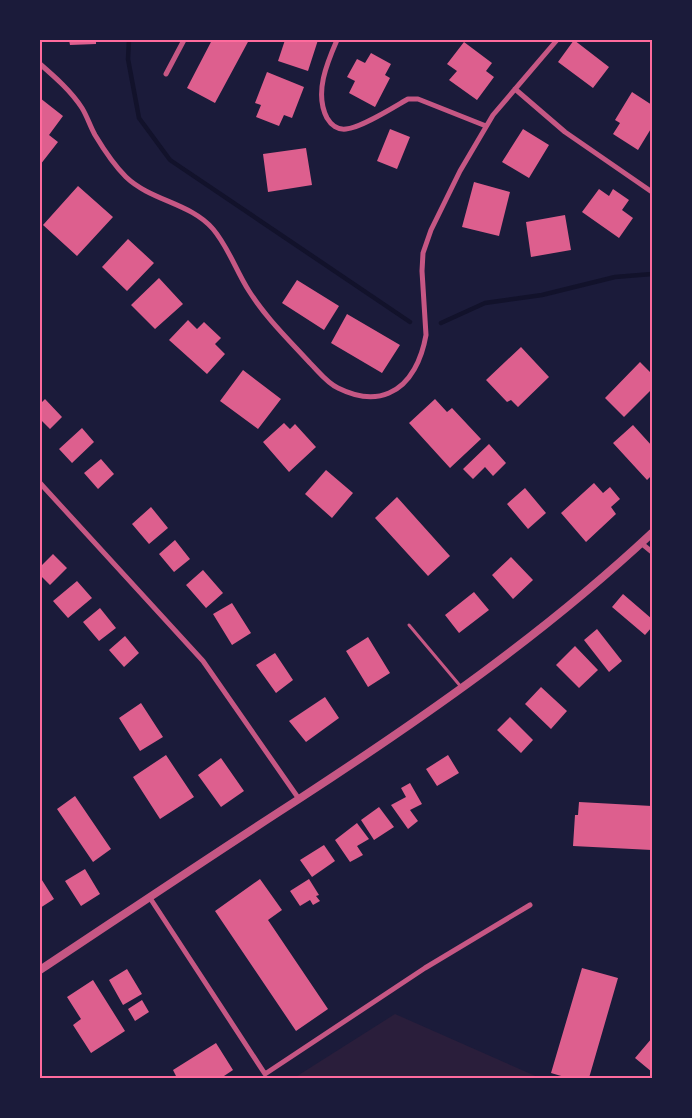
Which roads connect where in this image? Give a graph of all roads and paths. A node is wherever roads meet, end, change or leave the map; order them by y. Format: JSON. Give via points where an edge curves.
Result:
{"nodes":[{"id":1,"x":184,"y":40,"type":"edge"},
{"id":2,"x":337,"y":40,"type":"edge"},
{"id":3,"x":556,"y":40,"type":"edge"},
{"id":4,"x":40,"y":64,"type":"edge"},
{"id":5,"x":166,"y":74,"type":"dead end"},
{"id":6,"x":515,"y":88,"type":"junction"},
{"id":7,"x":486,"y":126,"type":"junction"},
{"id":8,"x":652,"y":192,"type":"edge"},
{"id":9,"x":40,"y":484,"type":"edge"},
{"id":10,"x":652,"y":532,"type":"edge"},
{"id":11,"x":641,"y":543,"type":"junction"},
{"id":12,"x":652,"y":552,"type":"edge"},
{"id":13,"x":409,"y":625,"type":"dead end"},
{"id":14,"x":462,"y":689,"type":"junction"},
{"id":15,"x":299,"y":799,"type":"junction"},
{"id":16,"x":150,"y":898,"type":"junction"},
{"id":17,"x":530,"y":905,"type":"dead end"},
{"id":18,"x":40,"y":969,"type":"edge"}],
"edges":[{"from":1,"to":5,"type":"street"},
{"from":2,"to":7,"type":"street","via":[[321,93],[325,115],[333,126],[345,130],[355,127],[408,99],[418,98]]},
{"from":3,"to":6,"type":"street"},
{"from":4,"to":7,"type":"street","via":[[76,99],[105,151],[127,178],[205,221],[228,250],[256,301],[283,334],[328,381],[337,388],[362,396],[377,397],[392,392],[414,370],[426,336],[422,271],[425,244]]},
{"from":6,"to":7,"type":"street"},
{"from":6,"to":8,"type":"street","via":[[564,132]]},
{"from":9,"to":15,"type":"street","via":[[203,661]]},
{"from":10,"to":11,"type":"street"},
{"from":11,"to":12,"type":"street"},
{"from":11,"to":14,"type":"street"},
{"from":13,"to":14,"type":"lane"},
{"from":14,"to":15,"type":"street"},
{"from":15,"to":16,"type":"street"},
{"from":16,"to":17,"type":"street","via":[[265,1074],[425,968]]},
{"from":16,"to":18,"type":"street"}]}
